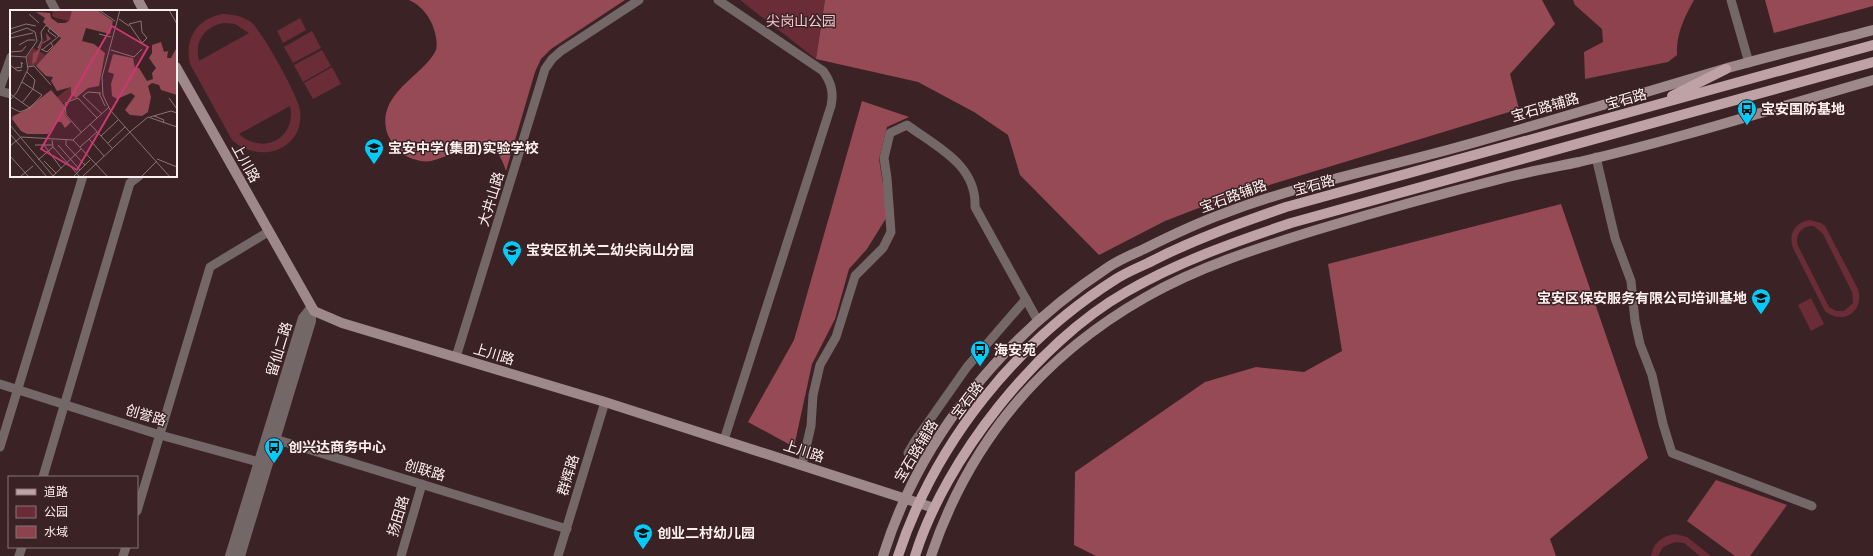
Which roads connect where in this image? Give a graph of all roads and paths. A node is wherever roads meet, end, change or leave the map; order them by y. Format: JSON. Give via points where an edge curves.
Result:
{"nodes":[{"id":1,"x":138,"y":0,"type":"edge"},
{"id":2,"x":639,"y":0,"type":"edge"},
{"id":3,"x":718,"y":0,"type":"edge"},
{"id":4,"x":1731,"y":0,"type":"edge"},
{"id":5,"x":143,"y":10,"type":"edge"},
{"id":6,"x":1873,"y":30,"type":"edge"},
{"id":7,"x":1873,"y":45,"type":"edge"},
{"id":8,"x":10,"y":60,"type":"edge"},
{"id":9,"x":1873,"y":62,"type":"edge"},
{"id":10,"x":1749,"y":63,"type":"junction"},
{"id":11,"x":1726,"y":69,"type":"junction"},
{"id":12,"x":177,"y":70,"type":"edge"},
{"id":13,"x":1873,"y":80,"type":"edge"},
{"id":14,"x":0,"y":88,"type":"edge"},
{"id":15,"x":0,"y":91,"type":"edge"},
{"id":16,"x":10,"y":94,"type":"edge"},
{"id":17,"x":1653,"y":106,"type":"junction"},
{"id":18,"x":1596,"y":158,"type":"junction"},
{"id":19,"x":83,"y":177,"type":"edge"},
{"id":20,"x":138,"y":177,"type":"edge"},
{"id":21,"x":268,"y":232,"type":"junction"},
{"id":22,"x":1026,"y":299,"type":"junction"},
{"id":23,"x":311,"y":308,"type":"junction"},
{"id":24,"x":1038,"y":321,"type":"junction"},
{"id":25,"x":456,"y":357,"type":"junction"},
{"id":26,"x":0,"y":384,"type":"edge"},
{"id":27,"x":17,"y":390,"type":"junction"},
{"id":28,"x":605,"y":402,"type":"junction"},
{"id":29,"x":64,"y":404,"type":"junction"},
{"id":30,"x":160,"y":434,"type":"junction"},
{"id":31,"x":275,"y":439,"type":"junction"},
{"id":32,"x":724,"y":440,"type":"junction"},
{"id":33,"x":0,"y":447,"type":"edge"},
{"id":34,"x":908,"y":453,"type":"dead end"},
{"id":35,"x":263,"y":463,"type":"junction"},
{"id":36,"x":802,"y":465,"type":"junction"},
{"id":37,"x":43,"y":476,"type":"edge"},
{"id":38,"x":422,"y":484,"type":"junction"},
{"id":39,"x":905,"y":498,"type":"junction"},
{"id":40,"x":919,"y":503,"type":"junction"},
{"id":41,"x":1812,"y":506,"type":"dead end"},
{"id":42,"x":138,"y":508,"type":"edge"},
{"id":43,"x":934,"y":508,"type":"junction"},
{"id":44,"x":567,"y":529,"type":"junction"},
{"id":45,"x":230,"y":556,"type":"edge"},
{"id":46,"x":240,"y":556,"type":"edge"},
{"id":47,"x":401,"y":556,"type":"edge"},
{"id":48,"x":558,"y":556,"type":"edge"},
{"id":49,"x":883,"y":556,"type":"edge"},
{"id":50,"x":898,"y":556,"type":"edge"},
{"id":51,"x":915,"y":556,"type":"edge"},
{"id":52,"x":931,"y":556,"type":"edge"}],
"edges":[{"from":1,"to":5,"type":"main road"},
{"from":2,"to":25,"type":"street","name":"大井山路","via":[[561,51],[545,69]]},
{"from":3,"to":32,"type":"street","via":[[823,72],[831,84],[832,99]]},
{"from":4,"to":10,"type":"street"},
{"from":6,"to":10,"type":"main road","name":"宝石路辅路"},
{"from":7,"to":17,"type":"main road","name":"宝石路"},
{"from":8,"to":14,"type":"street"},
{"from":9,"to":43,"type":"main road","name":"宝石路","via":[[1291,223],[1233,242],[1177,266],[1120,296],[1078,326],[1034,367],[993,412],[954,470]]},
{"from":10,"to":11,"type":"main road","name":"宝石路辅路"},
{"from":11,"to":17,"type":"main road"},
{"from":11,"to":24,"type":"main road","name":"宝石路辅路","via":[[1466,145],[1282,193],[1223,213],[1164,238],[1110,266],[1058,302]]},
{"from":12,"to":21,"type":"main road","name":"上川路"},
{"from":13,"to":18,"type":"main road"},
{"from":15,"to":16,"type":"street"},
{"from":17,"to":40,"type":"main road","name":"宝石路","via":[[1286,207],[1228,227],[1117,278],[1067,314],[1022,356],[980,402],[940,462]]},
{"from":18,"to":41,"type":"street","via":[[1615,238],[1631,281],[1640,344],[1652,376],[1672,453]]},
{"from":18,"to":52,"type":"main road","via":[[1504,178],[1359,217],[1211,267],[1147,296],[1111,318],[1055,362],[1002,420],[960,487],[941,527]]},
{"from":19,"to":27,"type":"street"},
{"from":20,"to":29,"type":"street","via":[[130,183]]},
{"from":21,"to":23,"type":"main road","name":"上川路"},
{"from":21,"to":30,"type":"street","via":[[210,267]]},
{"from":22,"to":24,"type":"street"},
{"from":22,"to":34,"type":"street","via":[[967,367]]},
{"from":22,"to":36,"type":"street","via":[[975,207],[974,191],[964,169],[907,125],[890,133],[884,158],[891,232],[883,248],[855,276],[836,337],[820,365]]},
{"from":23,"to":25,"type":"main road","name":"上川路","via":[[327,318]]},
{"from":23,"to":31,"type":"street","name":"留仙二路","via":[[311,321]]},
{"from":23,"to":35,"type":"street","name":"留仙二路","via":[[303,318]]},
{"from":24,"to":39,"type":"main road","name":"宝石路辅路","via":[[1012,345],[969,393],[927,455]]},
{"from":25,"to":28,"type":"main road","name":"上川路"},
{"from":26,"to":27,"type":"street","name":"创誉路"},
{"from":27,"to":29,"type":"street","name":"创誉路"},
{"from":27,"to":33,"type":"street"},
{"from":28,"to":32,"type":"main road","name":"上川路"},
{"from":28,"to":44,"type":"street","name":"群辉路"},
{"from":29,"to":30,"type":"street","name":"创誉路"},
{"from":29,"to":37,"type":"street"},
{"from":30,"to":35,"type":"street","name":"创誉路"},
{"from":30,"to":42,"type":"street"},
{"from":31,"to":35,"type":"street","name":"留仙二路"},
{"from":31,"to":38,"type":"street","name":"创联路"},
{"from":32,"to":36,"type":"main road","name":"上川路"},
{"from":35,"to":45,"type":"street","name":"留仙二路"},
{"from":35,"to":46,"type":"street","name":"留仙二路"},
{"from":36,"to":39,"type":"main road","name":"上川路"},
{"from":38,"to":44,"type":"street","name":"创联路"},
{"from":38,"to":47,"type":"street","name":"扬田路"},
{"from":39,"to":40,"type":"main road","name":"上川路"},
{"from":39,"to":49,"type":"main road","name":"宝石路辅路"},
{"from":40,"to":43,"type":"main road","name":"上川路"},
{"from":40,"to":50,"type":"main road","name":"宝石路"},
{"from":43,"to":51,"type":"main road","name":"宝石路"},
{"from":44,"to":48,"type":"street","name":"群辉路"}]}
